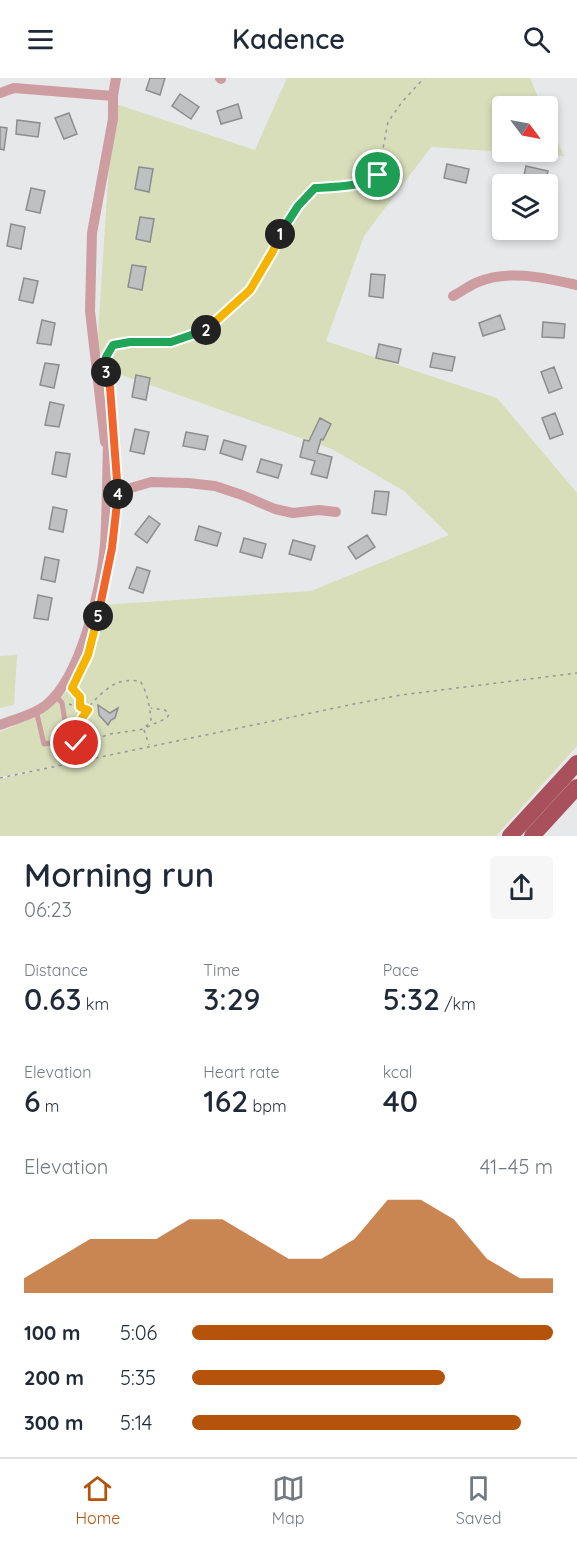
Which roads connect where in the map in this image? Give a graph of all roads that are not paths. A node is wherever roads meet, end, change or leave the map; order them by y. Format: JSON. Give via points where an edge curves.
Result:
{"nodes":[{"id":1,"x":117,"y":78,"type":"edge"},
{"id":2,"x":0,"y":93,"type":"edge"},
{"id":3,"x":113,"y":96,"type":"junction"},
{"id":4,"x":577,"y":285,"type":"edge"},
{"id":5,"x":453,"y":296,"type":"dead end"},
{"id":6,"x":107,"y":488,"type":"junction"},
{"id":7,"x":336,"y":512,"type":"dead end"},
{"id":8,"x":57,"y":698,"type":"junction"},
{"id":9,"x":36,"y":710,"type":"junction"},
{"id":10,"x":0,"y":725,"type":"edge"},
{"id":11,"x":577,"y":763,"type":"edge"},
{"id":12,"x":577,"y":787,"type":"edge"},
{"id":13,"x":510,"y":836,"type":"edge"},
{"id":14,"x":532,"y":836,"type":"edge"}],
"edges":[{"from":1,"to":3,"type":"street"},
{"from":2,"to":3,"type":"street","via":[[14,88]]},
{"from":3,"to":6,"type":"street","via":[[111,131],[92,233],[90,311],[108,444]]},
{"from":4,"to":5,"type":"street","via":[[533,276],[504,276],[479,282]]},
{"from":6,"to":7,"type":"street","via":[[124,490],[152,482],[188,483],[215,486],[293,513]]},
{"from":6,"to":8,"type":"street","via":[[105,547],[94,606],[84,644]]},
{"from":8,"to":9,"type":"street"},
{"from":8,"to":9,"type":"lane","via":[[62,703],[68,740],[44,744]]},
{"from":9,"to":10,"type":"street"},
{"from":11,"to":13,"type":"highway"},
{"from":12,"to":14,"type":"highway"}]}
